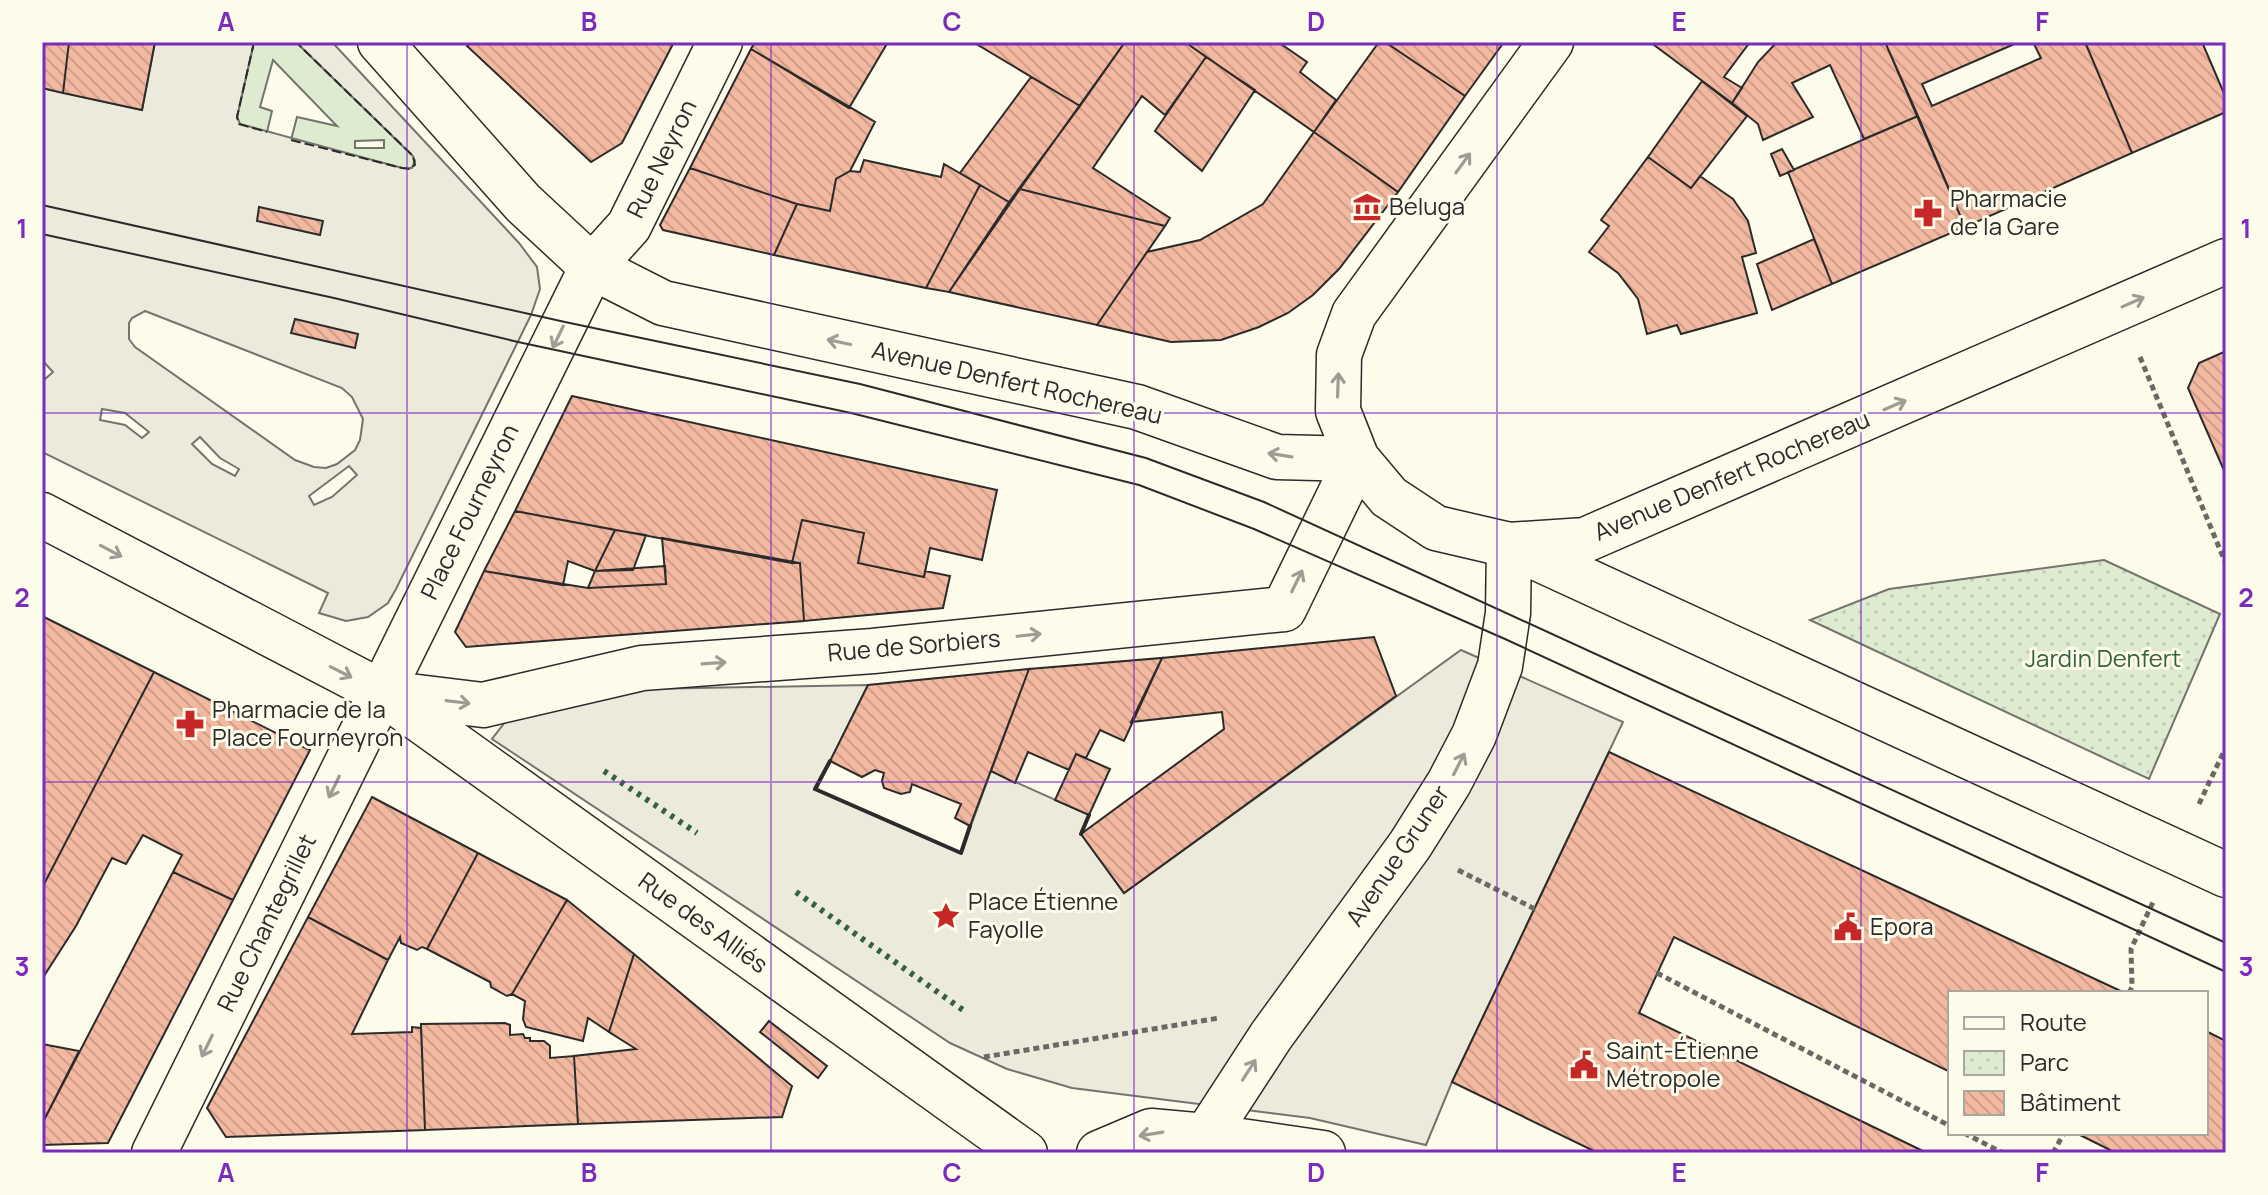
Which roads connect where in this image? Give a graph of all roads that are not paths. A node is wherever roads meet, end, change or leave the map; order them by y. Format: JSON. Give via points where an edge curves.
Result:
{"nodes":[{"id":1,"x":380,"y":42,"type":"edge"},
{"id":2,"x":720,"y":42,"type":"edge"},
{"id":3,"x":1551,"y":42,"type":"edge"},
{"id":4,"x":2226,"y":261,"type":"edge"},
{"id":5,"x":592,"y":267,"type":"junction"},
{"id":6,"x":1357,"y":459,"type":"junction"},
{"id":7,"x":42,"y":515,"type":"edge"},
{"id":8,"x":1509,"y":545,"type":"junction"},
{"id":9,"x":381,"y":692,"type":"junction"},
{"id":10,"x":2226,"y":875,"type":"edge"},
{"id":11,"x":1206,"y":1136,"type":"junction"},
{"id":12,"x":154,"y":1153,"type":"edge"},
{"id":13,"x":1025,"y":1153,"type":"edge"},
{"id":14,"x":1099,"y":1153,"type":"edge"},
{"id":15,"x":1323,"y":1153,"type":"edge"}],
"edges":[{"from":1,"to":5,"type":"street","via":[[523,203]]},
{"from":2,"to":5,"type":"street","name":"Rue Neyron","via":[[629,226]]},
{"from":6,"to":3,"type":"street","one_way":true,"via":[[1338,411],[1339,355],[1354,314]]},
{"from":8,"to":4,"type":"street","name":"Avenue Denfert Rochereau","one_way":true,"via":[[1585,540]]},
{"from":6,"to":5,"type":"street","name":"Avenue Denfert Rochereau","one_way":true,"via":[[1277,457],[1137,407],[663,303]]},
{"from":5,"to":9,"type":"street","name":"Place Fourneyron","one_way":true},
{"from":6,"to":8,"type":"street","name":"Avenue Denfert Rochereau","via":[[1389,497],[1436,528]]},
{"from":9,"to":6,"type":"street","name":"Rue de Sorbiers","one_way":true,"via":[[483,705],[642,668],[873,651],[1284,609]]},
{"from":7,"to":9,"type":"street","one_way":true},
{"from":8,"to":10,"type":"street"},
{"from":11,"to":8,"type":"street","name":"Avenue Gruner","one_way":true,"via":[[1271,1036],[1410,845],[1468,747],[1500,666],[1508,613]]},
{"from":9,"to":12,"type":"street","name":"Rue Chantegrillet","one_way":true},
{"from":9,"to":13,"type":"street","name":"Rue des Alliés"},
{"from":11,"to":14,"type":"street","one_way":true,"via":[[1151,1131]]},
{"from":11,"to":15,"type":"street"}]}
